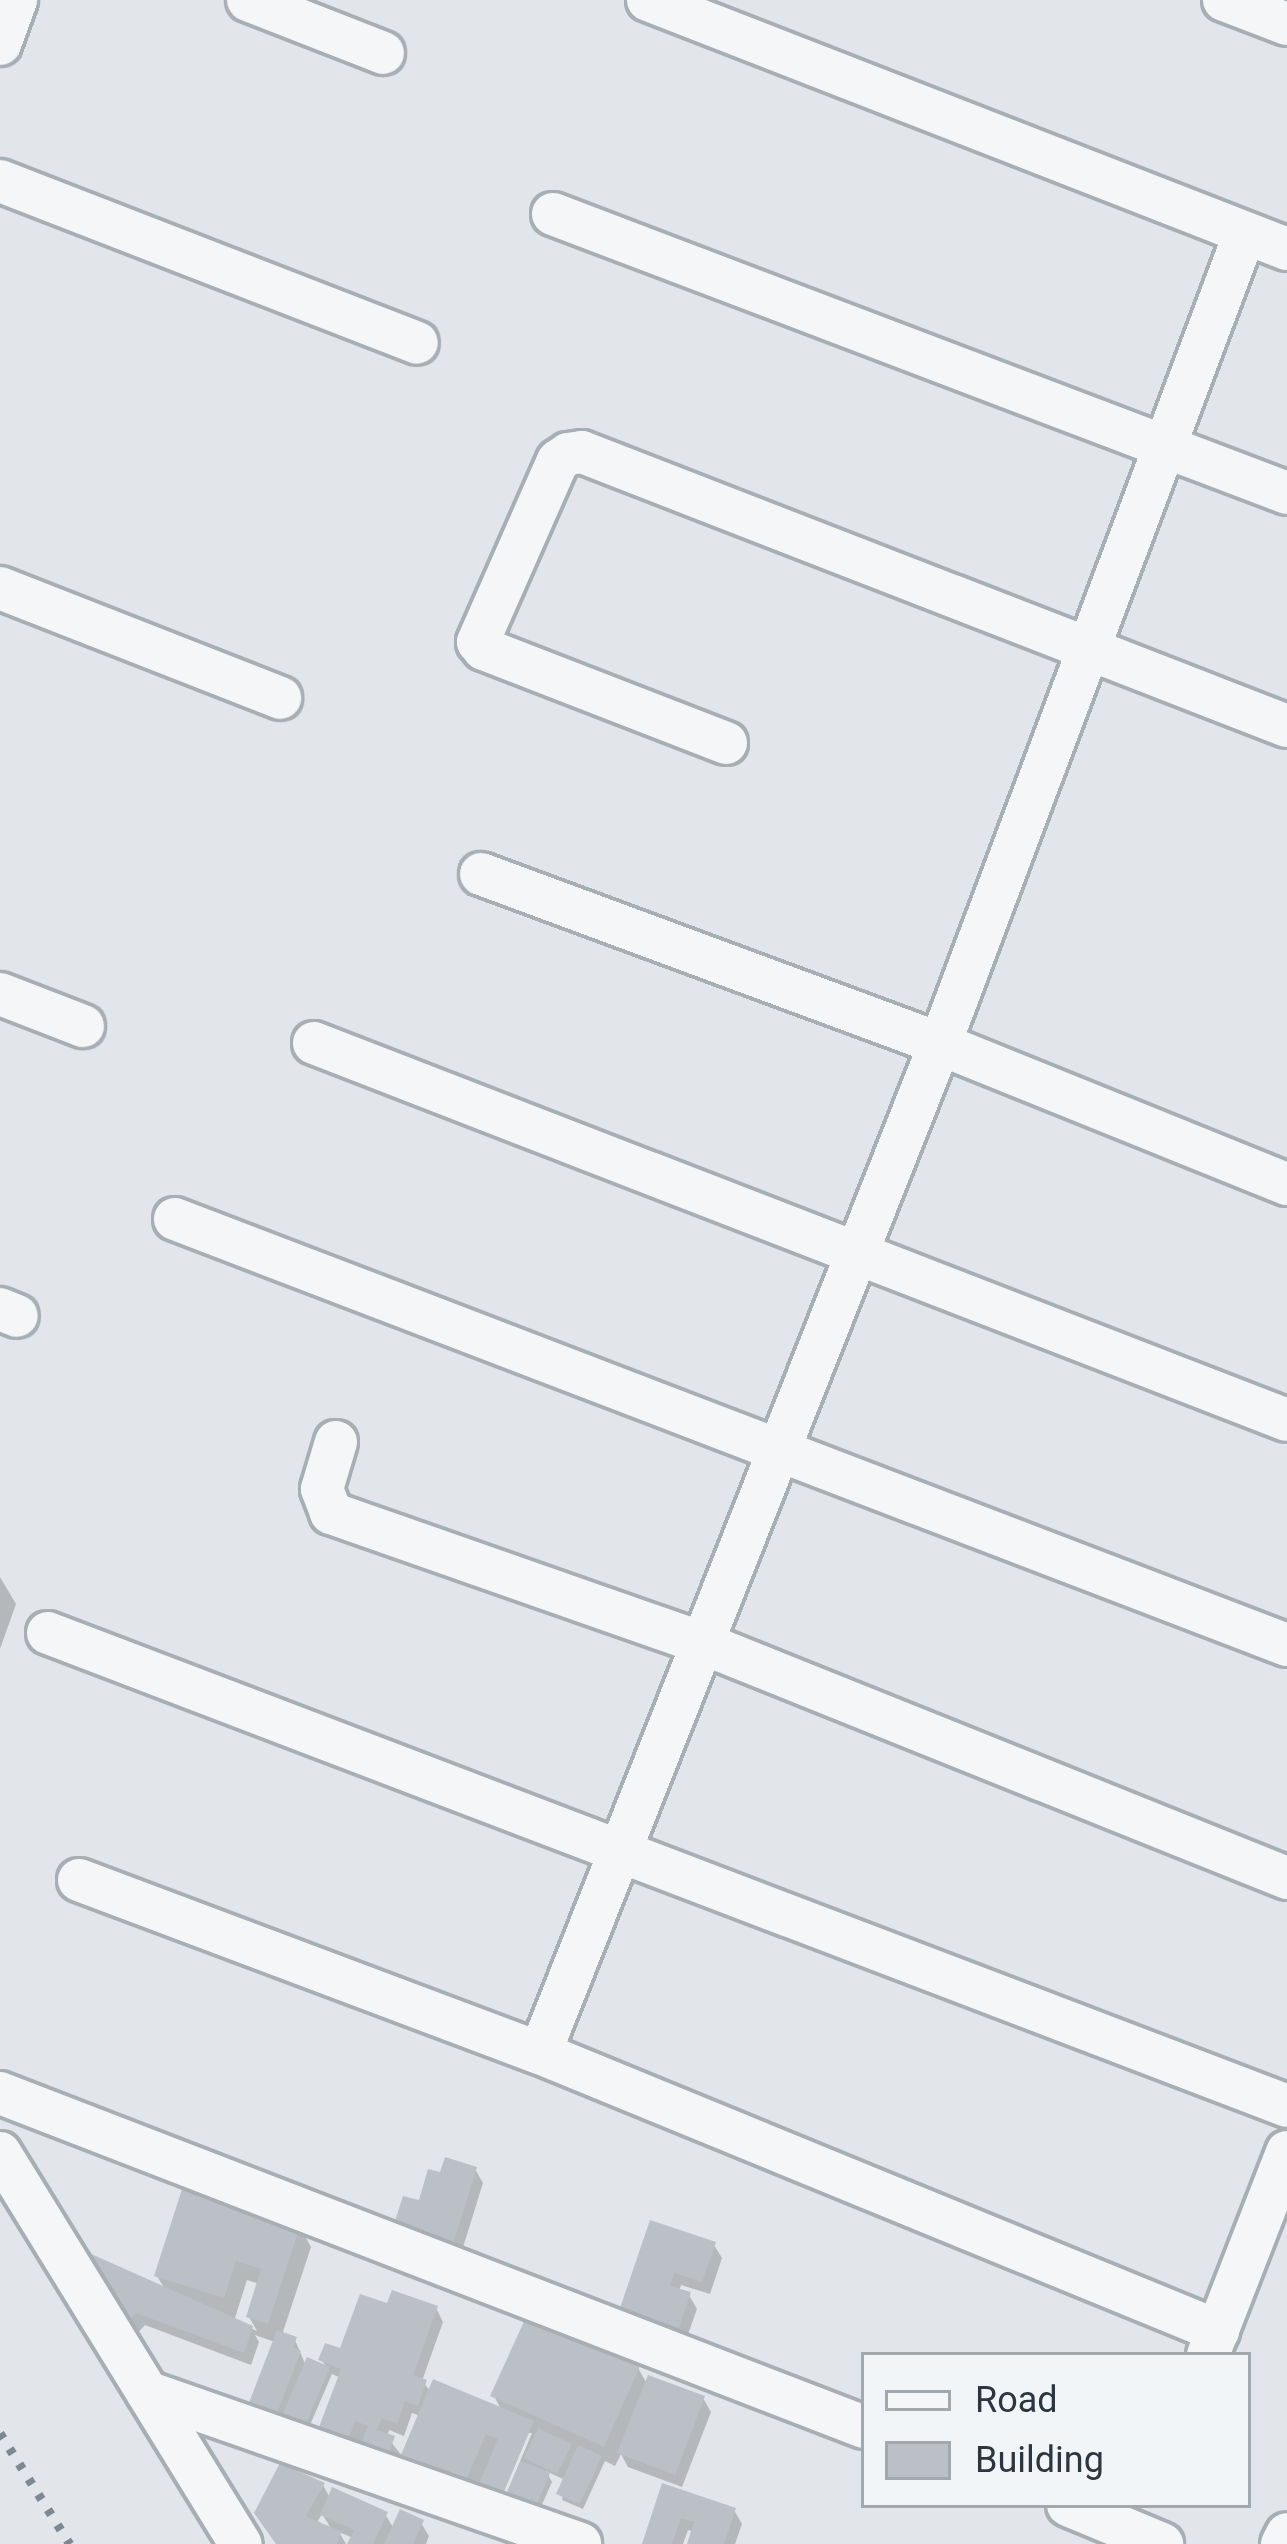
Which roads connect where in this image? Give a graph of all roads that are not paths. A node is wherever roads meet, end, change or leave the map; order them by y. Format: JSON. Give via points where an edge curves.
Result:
{"nodes":[{"id":1,"x":16,"y":0,"type":"edge"},
{"id":2,"x":248,"y":0,"type":"edge"},
{"id":3,"x":648,"y":0,"type":"edge"},
{"id":4,"x":1224,"y":0,"type":"edge"},
{"id":5,"x":1287,"y":24,"type":"edge"},
{"id":6,"x":0,"y":44,"type":"edge"},
{"id":7,"x":383,"y":53,"type":"dead end"},
{"id":8,"x":0,"y":181,"type":"edge"},
{"id":9,"x":553,"y":214,"type":"dead end"},
{"id":10,"x":1245,"y":232,"type":"junction"},
{"id":11,"x":1287,"y":249,"type":"edge"},
{"id":12,"x":417,"y":343,"type":"dead end"},
{"id":13,"x":1165,"y":446,"type":"junction"},
{"id":14,"x":1287,"y":493,"type":"edge"},
{"id":15,"x":0,"y":588,"type":"edge"},
{"id":16,"x":1091,"y":650,"type":"junction"},
{"id":17,"x":280,"y":698,"type":"dead end"},
{"id":18,"x":1287,"y":726,"type":"edge"},
{"id":19,"x":726,"y":743,"type":"dead end"},
{"id":20,"x":481,"y":874,"type":"dead end"},
{"id":21,"x":0,"y":994,"type":"edge"},
{"id":22,"x":83,"y":1026,"type":"dead end"},
{"id":23,"x":314,"y":1043,"type":"dead end"},
{"id":24,"x":940,"y":1044,"type":"junction"},
{"id":25,"x":1287,"y":1184,"type":"edge"},
{"id":26,"x":176,"y":1219,"type":"dead end"},
{"id":27,"x":859,"y":1250,"type":"junction"},
{"id":28,"x":1287,"y":1420,"type":"edge"},
{"id":29,"x":336,"y":1442,"type":"dead end"},
{"id":30,"x":778,"y":1453,"type":"junction"},
{"id":31,"x":48,"y":1633,"type":"dead end"},
{"id":32,"x":702,"y":1643,"type":"junction"},
{"id":33,"x":1287,"y":1646,"type":"edge"},
{"id":34,"x":621,"y":1848,"type":"junction"},
{"id":35,"x":1287,"y":1877,"type":"edge"},
{"id":36,"x":79,"y":1880,"type":"dead end"},
{"id":37,"x":540,"y":2053,"type":"junction"},
{"id":38,"x":0,"y":2093,"type":"edge"},
{"id":39,"x":1287,"y":2106,"type":"edge"},
{"id":40,"x":0,"y":2152,"type":"edge"},
{"id":41,"x":1287,"y":2152,"type":"edge"},
{"id":42,"x":1213,"y":2343,"type":"edge"},
{"id":43,"x":148,"y":2392,"type":"junction"},
{"id":44,"x":861,"y":2425,"type":"edge"},
{"id":45,"x":1077,"y":2508,"type":"edge"},
{"id":46,"x":1147,"y":2532,"type":"edge"},
{"id":47,"x":1287,"y":2534,"type":"edge"},
{"id":48,"x":241,"y":2544,"type":"edge"},
{"id":49,"x":580,"y":2544,"type":"edge"},
{"id":50,"x":1282,"y":2544,"type":"edge"}],
"edges":[{"from":1,"to":6,"type":"street"},
{"from":2,"to":7,"type":"street"},
{"from":3,"to":10,"type":"street"},
{"from":4,"to":5,"type":"street"},
{"from":8,"to":12,"type":"street"},
{"from":9,"to":13,"type":"street"},
{"from":10,"to":11,"type":"street"},
{"from":10,"to":13,"type":"street"},
{"from":13,"to":14,"type":"street"},
{"from":13,"to":16,"type":"street"},
{"from":15,"to":17,"type":"street"},
{"from":16,"to":18,"type":"street"},
{"from":16,"to":19,"type":"street","via":[[582,452],[568,454],[478,642]]},
{"from":16,"to":24,"type":"street"},
{"from":20,"to":24,"type":"street"},
{"from":21,"to":22,"type":"street"},
{"from":23,"to":27,"type":"street"},
{"from":24,"to":25,"type":"street"},
{"from":24,"to":27,"type":"street"},
{"from":26,"to":30,"type":"street"},
{"from":27,"to":28,"type":"street"},
{"from":27,"to":30,"type":"street"},
{"from":29,"to":32,"type":"street","via":[[322,1490],[331,1513]]},
{"from":30,"to":32,"type":"street"},
{"from":30,"to":33,"type":"street"},
{"from":31,"to":34,"type":"street"},
{"from":32,"to":34,"type":"street"},
{"from":32,"to":35,"type":"street"},
{"from":34,"to":37,"type":"street"},
{"from":34,"to":39,"type":"street"},
{"from":36,"to":37,"type":"street"},
{"from":37,"to":42,"type":"street"},
{"from":38,"to":44,"type":"street"},
{"from":40,"to":43,"type":"street"},
{"from":41,"to":42,"type":"street"},
{"from":43,"to":48,"type":"street"},
{"from":43,"to":49,"type":"street"},
{"from":45,"to":46,"type":"street"},
{"from":47,"to":50,"type":"street"}]}
